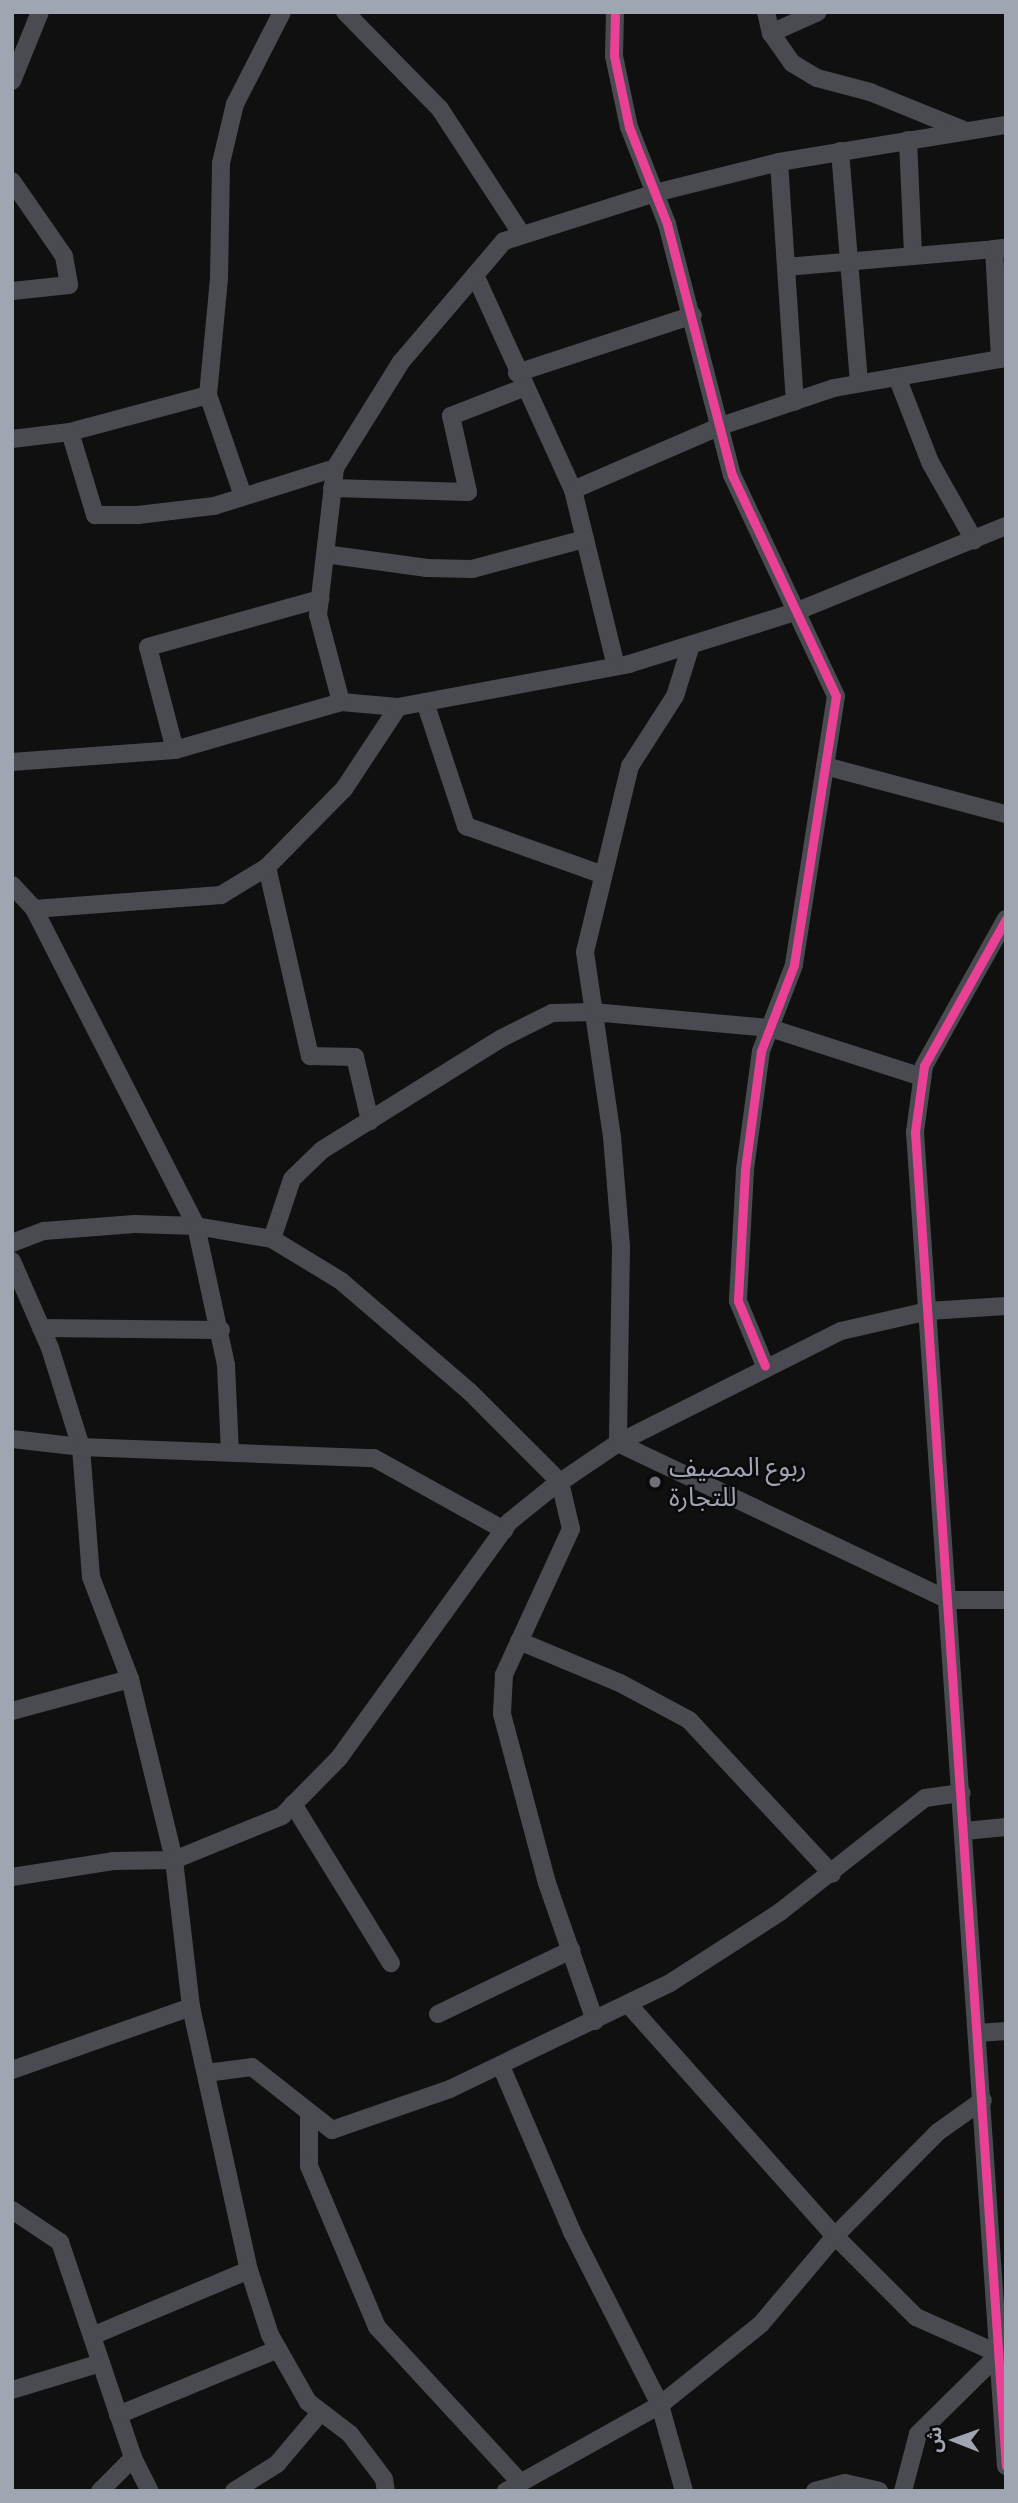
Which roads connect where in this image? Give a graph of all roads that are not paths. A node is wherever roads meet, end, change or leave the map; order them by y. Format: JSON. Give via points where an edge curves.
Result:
{"nodes":[{"id":1,"x":40,"y":12,"type":"edge"},
{"id":2,"x":282,"y":12,"type":"edge"},
{"id":3,"x":345,"y":12,"type":"edge"},
{"id":4,"x":615,"y":12,"type":"edge"},
{"id":5,"x":766,"y":12,"type":"edge"},
{"id":6,"x":818,"y":12,"type":"edge"},
{"id":7,"x":771,"y":33,"type":"junction"},
{"id":8,"x":12,"y":81,"type":"edge"},
{"id":9,"x":1006,"y":125,"type":"edge"},
{"id":10,"x":965,"y":131,"type":"junction"},
{"id":11,"x":908,"y":140,"type":"junction"},
{"id":12,"x":840,"y":151,"type":"junction"},
{"id":13,"x":779,"y":162,"type":"junction"},
{"id":14,"x":12,"y":181,"type":"edge"},
{"id":15,"x":655,"y":193,"type":"junction"},
{"id":16,"x":522,"y":235,"type":"junction"},
{"id":17,"x":1000,"y":248,"type":"edge"},
{"id":18,"x":913,"y":256,"type":"junction"},
{"id":19,"x":849,"y":262,"type":"junction"},
{"id":20,"x":786,"y":267,"type":"junction"},
{"id":21,"x":475,"y":275,"type":"junction"},
{"id":22,"x":12,"y":291,"type":"edge"},
{"id":23,"x":693,"y":315,"type":"junction"},
{"id":24,"x":1003,"y":359,"type":"edge"},
{"id":25,"x":897,"y":377,"type":"junction"},
{"id":26,"x":520,"y":380,"type":"junction"},
{"id":27,"x":859,"y":383,"type":"junction"},
{"id":28,"x":208,"y":395,"type":"junction"},
{"id":29,"x":795,"y":401,"type":"junction"},
{"id":30,"x":720,"y":426,"type":"junction"},
{"id":31,"x":70,"y":432,"type":"junction"},
{"id":32,"x":12,"y":439,"type":"edge"},
{"id":33,"x":335,"y":467,"type":"junction"},
{"id":34,"x":332,"y":488,"type":"junction"},
{"id":35,"x":573,"y":490,"type":"junction"},
{"id":36,"x":243,"y":496,"type":"junction"},
{"id":37,"x":1006,"y":526,"type":"edge"},
{"id":38,"x":585,"y":539,"type":"junction"},
{"id":39,"x":974,"y":540,"type":"junction"},
{"id":40,"x":325,"y":554,"type":"junction"},
{"id":41,"x":320,"y":599,"type":"junction"},
{"id":42,"x":795,"y":612,"type":"junction"},
{"id":43,"x":691,"y":645,"type":"junction"},
{"id":44,"x":617,"y":666,"type":"junction"},
{"id":45,"x":341,"y":702,"type":"junction"},
{"id":46,"x":425,"y":702,"type":"junction"},
{"id":47,"x":398,"y":707,"type":"junction"},
{"id":48,"x":175,"y":750,"type":"junction"},
{"id":49,"x":12,"y":762,"type":"edge"},
{"id":50,"x":825,"y":766,"type":"junction"},
{"id":51,"x":1006,"y":814,"type":"edge"},
{"id":52,"x":267,"y":867,"type":"junction"},
{"id":53,"x":601,"y":874,"type":"junction"},
{"id":54,"x":12,"y":885,"type":"edge"},
{"id":55,"x":34,"y":909,"type":"junction"},
{"id":56,"x":1006,"y":919,"type":"edge"},
{"id":57,"x":593,"y":1012,"type":"junction"},
{"id":58,"x":770,"y":1028,"type":"junction"},
{"id":59,"x":922,"y":1077,"type":"junction"},
{"id":60,"x":370,"y":1121,"type":"junction"},
{"id":61,"x":197,"y":1226,"type":"junction"},
{"id":62,"x":272,"y":1239,"type":"junction"},
{"id":63,"x":12,"y":1243,"type":"edge"},
{"id":64,"x":12,"y":1261,"type":"edge"},
{"id":65,"x":1006,"y":1306,"type":"edge"},
{"id":66,"x":928,"y":1311,"type":"junction"},
{"id":67,"x":41,"y":1328,"type":"junction"},
{"id":68,"x":221,"y":1330,"type":"junction"},
{"id":69,"x":765,"y":1366,"type":"junction"},
{"id":70,"x":12,"y":1439,"type":"edge"},
{"id":71,"x":618,"y":1443,"type":"junction"},
{"id":72,"x":81,"y":1447,"type":"junction"},
{"id":73,"x":230,"y":1452,"type":"junction"},
{"id":74,"x":560,"y":1482,"type":"junction"},
{"id":75,"x":504,"y":1530,"type":"junction"},
{"id":76,"x":948,"y":1600,"type":"junction"},
{"id":77,"x":1006,"y":1600,"type":"edge"},
{"id":78,"x":519,"y":1641,"type":"junction"},
{"id":79,"x":130,"y":1679,"type":"junction"},
{"id":80,"x":12,"y":1711,"type":"edge"},
{"id":81,"x":962,"y":1793,"type":"junction"},
{"id":82,"x":293,"y":1804,"type":"junction"},
{"id":83,"x":1006,"y":1827,"type":"edge"},
{"id":84,"x":965,"y":1831,"type":"junction"},
{"id":85,"x":174,"y":1860,"type":"junction"},
{"id":86,"x":832,"y":1874,"type":"junction"},
{"id":87,"x":12,"y":1877,"type":"edge"},
{"id":88,"x":571,"y":1951,"type":"junction"},
{"id":89,"x":391,"y":1963,"type":"dead end"},
{"id":90,"x":628,"y":2004,"type":"junction"},
{"id":91,"x":191,"y":2007,"type":"junction"},
{"id":92,"x":438,"y":2014,"type":"dead end"},
{"id":93,"x":595,"y":2021,"type":"junction"},
{"id":94,"x":1006,"y":2031,"type":"edge"},
{"id":95,"x":978,"y":2033,"type":"junction"},
{"id":96,"x":501,"y":2066,"type":"junction"},
{"id":97,"x":12,"y":2070,"type":"edge"},
{"id":98,"x":206,"y":2073,"type":"junction"},
{"id":99,"x":983,"y":2100,"type":"junction"},
{"id":100,"x":309,"y":2113,"type":"junction"},
{"id":101,"x":12,"y":2210,"type":"edge"},
{"id":102,"x":835,"y":2236,"type":"junction"},
{"id":103,"x":999,"y":2241,"type":"edge"},
{"id":104,"x":249,"y":2270,"type":"junction"},
{"id":105,"x":92,"y":2336,"type":"junction"},
{"id":106,"x":278,"y":2349,"type":"junction"},
{"id":107,"x":999,"y":2354,"type":"junction"},
{"id":108,"x":100,"y":2363,"type":"junction"},
{"id":109,"x":12,"y":2390,"type":"edge"},
{"id":110,"x":660,"y":2405,"type":"junction"},
{"id":111,"x":321,"y":2412,"type":"junction"},
{"id":112,"x":118,"y":2415,"type":"junction"},
{"id":113,"x":1005,"y":2446,"type":"edge"},
{"id":114,"x":133,"y":2458,"type":"junction"},
{"id":115,"x":1006,"y":2466,"type":"edge"},
{"id":116,"x":513,"y":2487,"type":"edge"},
{"id":117,"x":101,"y":2490,"type":"edge"},
{"id":118,"x":82,"y":2491,"type":"edge"},
{"id":119,"x":150,"y":2491,"type":"edge"},
{"id":120,"x":234,"y":2491,"type":"edge"},
{"id":121,"x":386,"y":2491,"type":"edge"},
{"id":122,"x":684,"y":2491,"type":"edge"},
{"id":123,"x":815,"y":2491,"type":"edge"},
{"id":124,"x":879,"y":2491,"type":"edge"},
{"id":125,"x":903,"y":2491,"type":"edge"}],
"edges":[{"from":1,"to":8,"type":"street"},
{"from":2,"to":28,"type":"street","via":[[234,104],[221,163],[219,279]]},
{"from":3,"to":16,"type":"street","via":[[440,109]]},
{"from":4,"to":15,"type":"street","via":[[614,56],[629,127]]},
{"from":5,"to":7,"type":"street"},
{"from":6,"to":7,"type":"street"},
{"from":7,"to":10,"type":"street","via":[[792,63],[817,78],[870,92]]},
{"from":9,"to":10,"type":"street"},
{"from":10,"to":11,"type":"street"},
{"from":11,"to":12,"type":"street"},
{"from":11,"to":18,"type":"street"},
{"from":12,"to":13,"type":"street"},
{"from":12,"to":19,"type":"street"},
{"from":13,"to":15,"type":"street"},
{"from":13,"to":20,"type":"street"},
{"from":14,"to":22,"type":"street","via":[[65,256],[69,285]]},
{"from":15,"to":16,"type":"street"},
{"from":15,"to":23,"type":"street"},
{"from":16,"to":21,"type":"street","via":[[504,241]]},
{"from":17,"to":18,"type":"street"},
{"from":17,"to":24,"type":"street"},
{"from":18,"to":19,"type":"street"},
{"from":19,"to":20,"type":"street"},
{"from":19,"to":27,"type":"street"},
{"from":20,"to":29,"type":"street"},
{"from":21,"to":26,"type":"street"},
{"from":21,"to":33,"type":"street","via":[[401,362]]},
{"from":23,"to":26,"type":"street"},
{"from":23,"to":30,"type":"street"},
{"from":24,"to":25,"type":"street"},
{"from":25,"to":27,"type":"street"},
{"from":25,"to":39,"type":"street","via":[[930,462]]},
{"from":26,"to":34,"type":"street","via":[[452,416],[468,492]]},
{"from":26,"to":35,"type":"street"},
{"from":27,"to":29,"type":"street"},
{"from":28,"to":31,"type":"street"},
{"from":28,"to":36,"type":"street"},
{"from":29,"to":30,"type":"street"},
{"from":30,"to":35,"type":"street"},
{"from":30,"to":42,"type":"street","via":[[732,475]]},
{"from":31,"to":32,"type":"street"},
{"from":31,"to":36,"type":"street","via":[[94,514],[138,515],[214,506]]},
{"from":33,"to":34,"type":"street"},
{"from":33,"to":36,"type":"street"},
{"from":34,"to":40,"type":"street"},
{"from":35,"to":38,"type":"street"},
{"from":37,"to":39,"type":"street"},
{"from":38,"to":40,"type":"street","via":[[472,569],[427,568]]},
{"from":38,"to":44,"type":"street"},
{"from":39,"to":42,"type":"street"},
{"from":40,"to":41,"type":"street"},
{"from":41,"to":45,"type":"street","via":[[318,615]]},
{"from":41,"to":48,"type":"street","via":[[148,647]]},
{"from":42,"to":43,"type":"street"},
{"from":42,"to":50,"type":"street","via":[[836,696]]},
{"from":43,"to":44,"type":"street"},
{"from":43,"to":53,"type":"street","via":[[675,696],[630,766]]},
{"from":44,"to":46,"type":"street"},
{"from":45,"to":47,"type":"street"},
{"from":45,"to":48,"type":"street"},
{"from":46,"to":47,"type":"street"},
{"from":46,"to":53,"type":"street","via":[[466,826]]},
{"from":47,"to":52,"type":"street","via":[[344,789]]},
{"from":48,"to":49,"type":"street"},
{"from":50,"to":51,"type":"street"},
{"from":50,"to":58,"type":"street","via":[[794,965]]},
{"from":52,"to":55,"type":"street","via":[[221,895]]},
{"from":52,"to":60,"type":"street","via":[[310,1056],[355,1057]]},
{"from":53,"to":57,"type":"street","via":[[585,952]]},
{"from":54,"to":55,"type":"street"},
{"from":55,"to":61,"type":"street"},
{"from":56,"to":59,"type":"street"},
{"from":57,"to":58,"type":"street"},
{"from":57,"to":60,"type":"street","via":[[552,1013],[502,1038]]},
{"from":57,"to":71,"type":"street","via":[[612,1136],[621,1247]]},
{"from":58,"to":59,"type":"street"},
{"from":58,"to":69,"type":"street","via":[[761,1051],[745,1170],[738,1301]]},
{"from":59,"to":66,"type":"street","via":[[915,1132]]},
{"from":60,"to":62,"type":"street","via":[[322,1150],[292,1179]]},
{"from":61,"to":62,"type":"street"},
{"from":61,"to":63,"type":"street","via":[[135,1224],[44,1231]]},
{"from":61,"to":68,"type":"street"},
{"from":62,"to":74,"type":"street","via":[[341,1281],[469,1391]]},
{"from":64,"to":67,"type":"street"},
{"from":65,"to":66,"type":"street"},
{"from":66,"to":69,"type":"street","via":[[841,1331]]},
{"from":66,"to":76,"type":"street"},
{"from":67,"to":68,"type":"street"},
{"from":67,"to":72,"type":"street"},
{"from":68,"to":73,"type":"street"},
{"from":69,"to":71,"type":"street"},
{"from":70,"to":72,"type":"street"},
{"from":71,"to":74,"type":"street"},
{"from":71,"to":76,"type":"street"},
{"from":72,"to":73,"type":"street"},
{"from":72,"to":79,"type":"street","via":[[90,1577]]},
{"from":73,"to":75,"type":"street","via":[[374,1458]]},
{"from":74,"to":75,"type":"street"},
{"from":74,"to":78,"type":"street","via":[[571,1529]]},
{"from":75,"to":82,"type":"street","via":[[339,1758]]},
{"from":76,"to":77,"type":"street"},
{"from":76,"to":81,"type":"street"},
{"from":78,"to":86,"type":"street","via":[[620,1683],[689,1720]]},
{"from":78,"to":88,"type":"street","via":[[504,1675],[502,1714],[547,1883]]},
{"from":79,"to":80,"type":"street"},
{"from":79,"to":85,"type":"street"},
{"from":81,"to":84,"type":"street"},
{"from":81,"to":86,"type":"street","via":[[925,1798]]},
{"from":82,"to":85,"type":"street","via":[[282,1816]]},
{"from":82,"to":89,"type":"street"},
{"from":83,"to":84,"type":"street"},
{"from":84,"to":95,"type":"street"},
{"from":85,"to":87,"type":"street","via":[[113,1861]]},
{"from":85,"to":91,"type":"street"},
{"from":86,"to":90,"type":"street","via":[[681,1976]]},
{"from":88,"to":92,"type":"street"},
{"from":88,"to":93,"type":"street"},
{"from":90,"to":93,"type":"street"},
{"from":90,"to":102,"type":"street"},
{"from":91,"to":97,"type":"street"},
{"from":91,"to":98,"type":"street"},
{"from":93,"to":96,"type":"street"},
{"from":94,"to":95,"type":"street"},
{"from":95,"to":99,"type":"street"},
{"from":96,"to":100,"type":"street","via":[[332,2130]]},
{"from":96,"to":110,"type":"street","via":[[583,2255]]},
{"from":98,"to":100,"type":"street","via":[[252,2067]]},
{"from":98,"to":104,"type":"street"},
{"from":99,"to":102,"type":"street","via":[[937,2132]]},
{"from":99,"to":103,"type":"street"},
{"from":100,"to":116,"type":"street","via":[[309,2166],[377,2327]]},
{"from":101,"to":105,"type":"street","via":[[60,2242]]},
{"from":102,"to":107,"type":"street","via":[[916,2317]]},
{"from":102,"to":110,"type":"street","via":[[761,2324]]},
{"from":103,"to":107,"type":"street"},
{"from":104,"to":105,"type":"street"},
{"from":104,"to":106,"type":"street"},
{"from":105,"to":108,"type":"street"},
{"from":106,"to":111,"type":"street","via":[[308,2402]]},
{"from":106,"to":112,"type":"street"},
{"from":107,"to":113,"type":"street"},
{"from":107,"to":125,"type":"street","via":[[918,2434]]},
{"from":108,"to":109,"type":"street"},
{"from":108,"to":112,"type":"street"},
{"from":110,"to":116,"type":"street"},
{"from":110,"to":122,"type":"street"},
{"from":111,"to":120,"type":"street","via":[[277,2464]]},
{"from":111,"to":121,"type":"street","via":[[350,2434],[383,2479]]},
{"from":112,"to":114,"type":"street"},
{"from":113,"to":115,"type":"street"},
{"from":114,"to":117,"type":"street"},
{"from":114,"to":119,"type":"street"},
{"from":117,"to":118,"type":"street"},
{"from":123,"to":124,"type":"street","via":[[845,2483]]}]}
